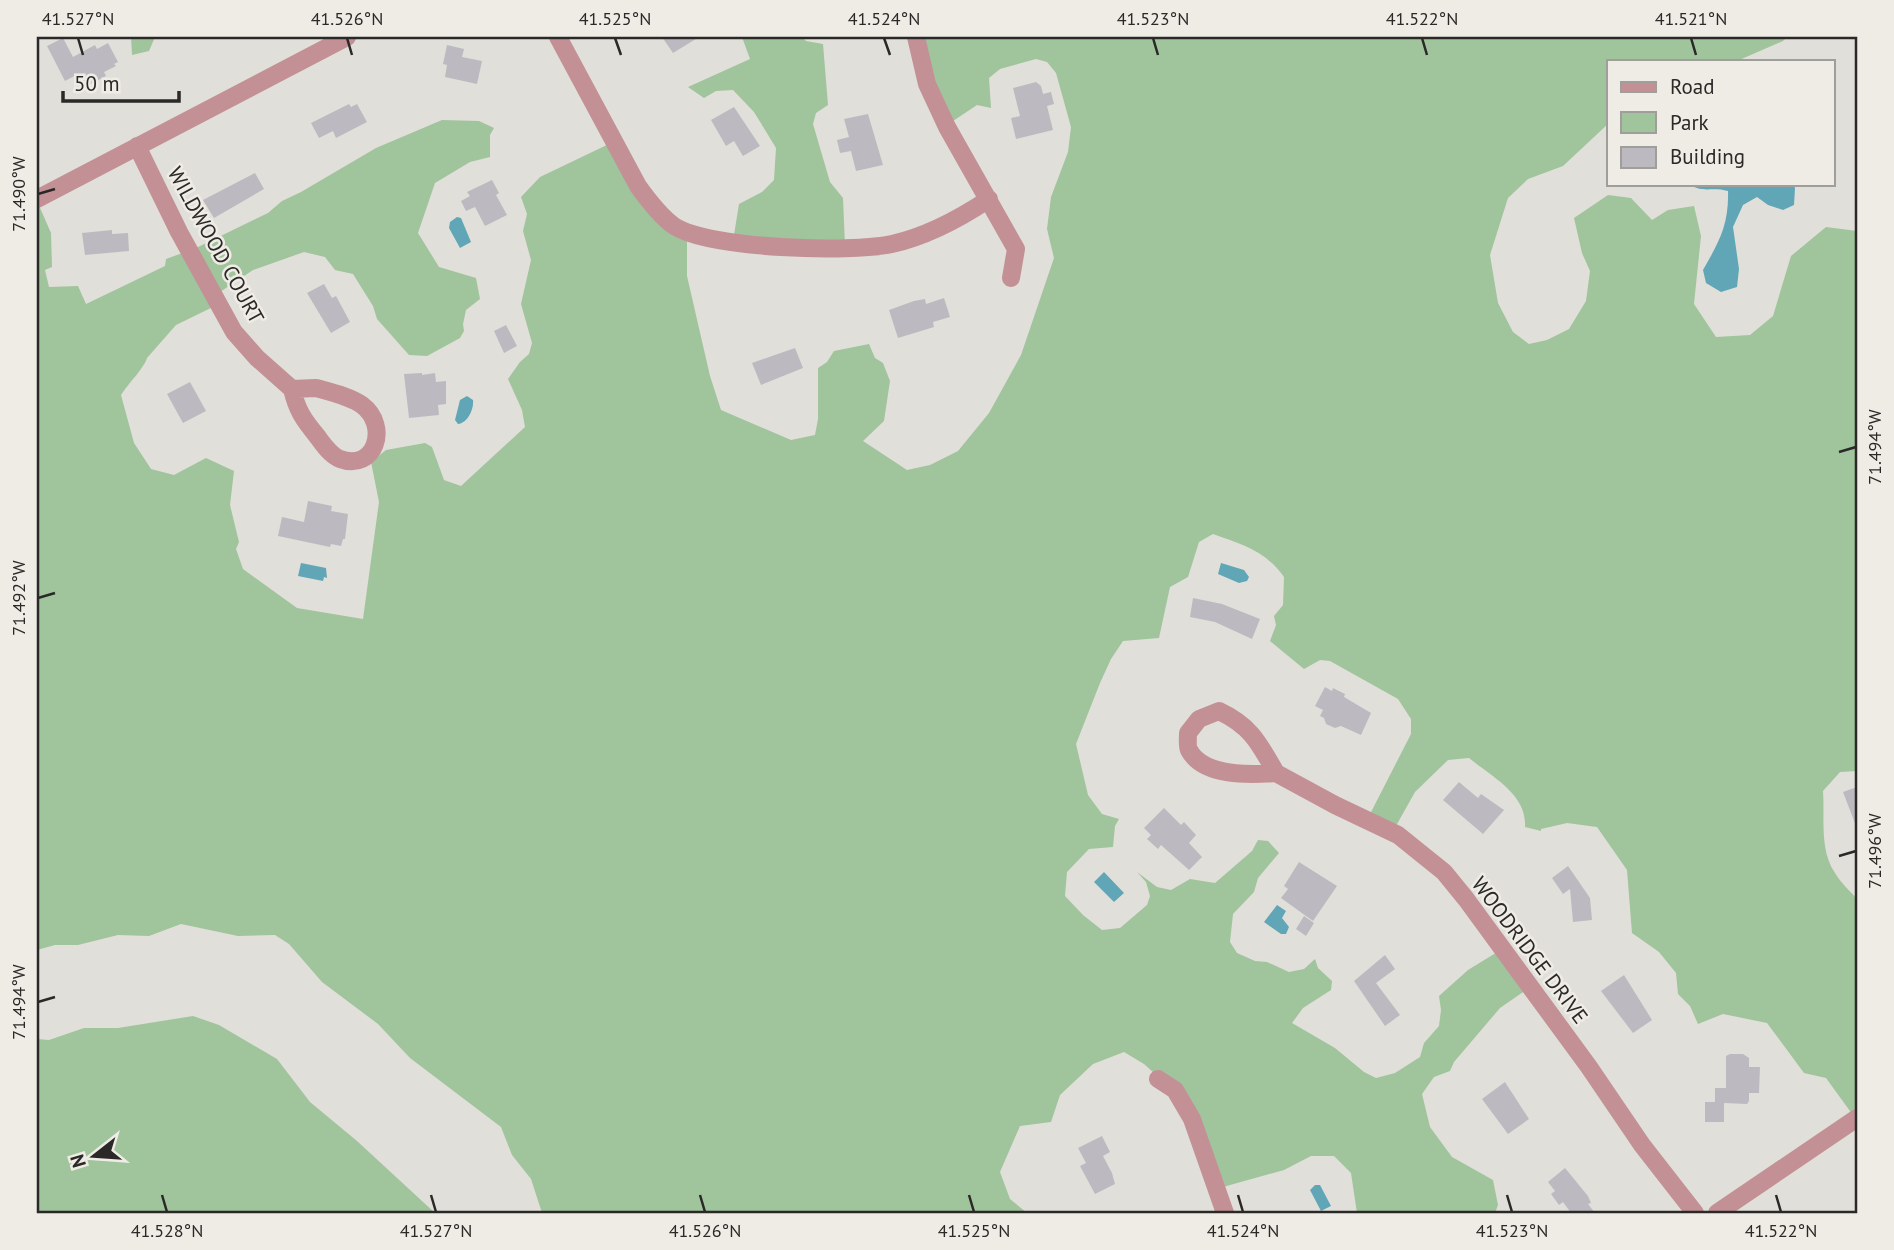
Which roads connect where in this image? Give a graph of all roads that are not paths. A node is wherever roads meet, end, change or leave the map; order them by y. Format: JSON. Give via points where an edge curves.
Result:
{"nodes":[{"id":1,"x":347,"y":37,"type":"edge"},
{"id":2,"x":558,"y":37,"type":"edge"},
{"id":3,"x":916,"y":37,"type":"edge"},
{"id":4,"x":137,"y":146,"type":"junction"},
{"id":5,"x":37,"y":199,"type":"edge"},
{"id":6,"x":989,"y":199,"type":"junction"},
{"id":7,"x":1011,"y":278,"type":"dead end"},
{"id":8,"x":292,"y":389,"type":"junction"},
{"id":9,"x":1276,"y":773,"type":"junction"},
{"id":10,"x":1158,"y":1079,"type":"dead end"},
{"id":11,"x":1857,"y":1118,"type":"edge"},
{"id":12,"x":1225,"y":1213,"type":"edge"},
{"id":13,"x":1695,"y":1213,"type":"edge"},
{"id":14,"x":1717,"y":1213,"type":"edge"}],
"edges":[{"from":1,"to":4,"type":"street"},
{"from":2,"to":6,"type":"street","via":[[638,186],[674,226],[696,235],[796,247],[872,247],[954,222]]},
{"from":3,"to":6,"type":"street","via":[[942,116]]},
{"from":4,"to":5,"type":"street"},
{"from":4,"to":8,"type":"street","name":"WILDWOOD COURT","via":[[234,332]]},
{"from":6,"to":7,"type":"street","via":[[1016,249]]},
{"from":8,"to":8,"type":"street","name":"WILDWOOD COURT","via":[[316,388],[361,405],[378,430],[366,457],[339,459],[328,450],[296,409]]},
{"from":9,"to":9,"type":"street","name":"WOODRIDGE DRIVE","via":[[1226,772],[1201,763],[1188,749],[1188,733],[1199,719],[1219,711],[1255,736]]},
{"from":9,"to":13,"type":"street","name":"WOODRIDGE DRIVE","via":[[1398,835],[1444,872]]},
{"from":10,"to":12,"type":"street","via":[[1175,1090],[1192,1119]]},
{"from":11,"to":14,"type":"street"}]}
